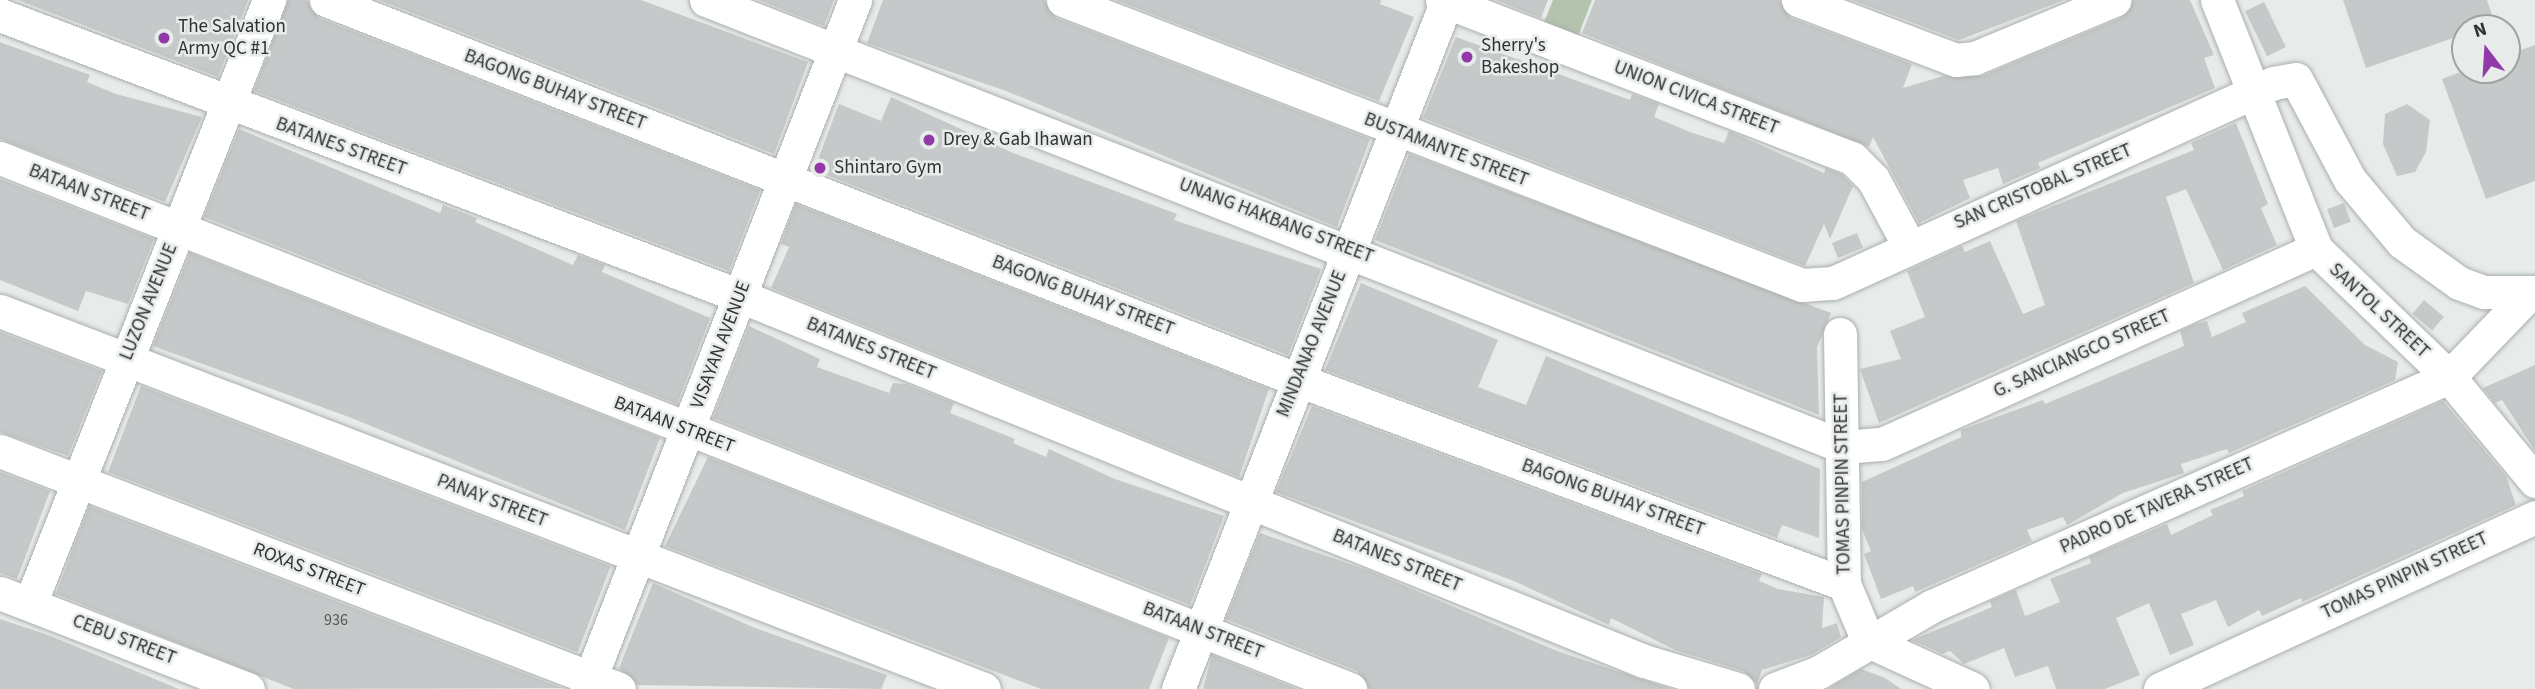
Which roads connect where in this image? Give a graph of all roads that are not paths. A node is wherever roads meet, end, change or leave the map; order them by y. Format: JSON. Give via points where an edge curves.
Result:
{"nodes":[{"id":1,"x":269,"y":0,"type":"edge"},
{"id":2,"x":326,"y":0,"type":"edge"},
{"id":3,"x":706,"y":0,"type":"edge"},
{"id":4,"x":855,"y":0,"type":"edge"},
{"id":5,"x":1062,"y":0,"type":"edge"},
{"id":6,"x":1798,"y":0,"type":"edge"},
{"id":7,"x":2114,"y":0,"type":"edge"},
{"id":8,"x":2217,"y":0,"type":"edge"},
{"id":9,"x":1445,"y":1,"type":"edge"},
{"id":10,"x":0,"y":15,"type":"edge"},
{"id":11,"x":836,"y":49,"type":"junction"},
{"id":12,"x":2256,"y":95,"type":"junction"},
{"id":13,"x":227,"y":105,"type":"junction"},
{"id":14,"x":1396,"y":131,"type":"junction"},
{"id":15,"x":0,"y":158,"type":"edge"},
{"id":16,"x":785,"y":180,"type":"junction"},
{"id":17,"x":179,"y":228,"type":"junction"},
{"id":18,"x":1908,"y":244,"type":"junction"},
{"id":19,"x":1349,"y":249,"type":"junction"},
{"id":20,"x":2316,"y":249,"type":"junction"},
{"id":21,"x":1833,"y":283,"type":"joint"},
{"id":22,"x":2532,"y":293,"type":"edge"},
{"id":23,"x":740,"y":296,"type":"junction"},
{"id":24,"x":0,"y":311,"type":"edge"},
{"id":25,"x":1840,"y":334,"type":"dead end"},
{"id":26,"x":125,"y":363,"type":"junction"},
{"id":27,"x":2449,"y":377,"type":"junction"},
{"id":28,"x":1298,"y":380,"type":"junction"},
{"id":29,"x":687,"y":431,"type":"junction"},
{"id":30,"x":1844,"y":447,"type":"junction"},
{"id":31,"x":0,"y":451,"type":"edge"},
{"id":32,"x":2535,"y":481,"type":"edge"},
{"id":33,"x":78,"y":482,"type":"junction"},
{"id":34,"x":1250,"y":501,"type":"junction"},
{"id":35,"x":2535,"y":517,"type":"edge"},
{"id":36,"x":638,"y":556,"type":"junction"},
{"id":37,"x":1844,"y":584,"type":"junction"},
{"id":38,"x":15,"y":598,"type":"edge"},
{"id":39,"x":1201,"y":630,"type":"junction"},
{"id":40,"x":1868,"y":641,"type":"junction"},
{"id":41,"x":599,"y":685,"type":"edge"},
{"id":42,"x":248,"y":689,"type":"edge"},
{"id":43,"x":984,"y":689,"type":"edge"},
{"id":44,"x":1178,"y":689,"type":"edge"},
{"id":45,"x":1350,"y":689,"type":"edge"},
{"id":46,"x":1738,"y":689,"type":"edge"},
{"id":47,"x":1775,"y":689,"type":"edge"},
{"id":48,"x":1973,"y":689,"type":"edge"},
{"id":49,"x":2161,"y":689,"type":"edge"}],
"edges":[{"from":1,"to":13,"type":"street","name":"LUZON AVENUE"},
{"from":2,"to":16,"type":"street","name":"BAGONG BUHAY STREET"},
{"from":3,"to":11,"type":"street","name":"UNANG HAKBANG STREET"},
{"from":4,"to":11,"type":"street","name":"VISAYAN AVENUE"},
{"from":5,"to":14,"type":"street","name":"BUSTAMANTE STREET"},
{"from":6,"to":7,"type":"street","via":[[1934,54],[1975,58]]},
{"from":8,"to":12,"type":"street","name":"SANTOL STREET"},
{"from":9,"to":14,"type":"street","name":"MINDANAO AVENUE"},
{"from":9,"to":18,"type":"street","name":"UNION CIVICA STREET","via":[[1852,158],[1873,179]]},
{"from":10,"to":13,"type":"street","name":"BATANES STREET"},
{"from":11,"to":16,"type":"street","name":"VISAYAN AVENUE"},
{"from":11,"to":19,"type":"street","name":"UNANG HAKBANG STREET"},
{"from":12,"to":18,"type":"street","name":"SAN CRISTOBAL STREET"},
{"from":12,"to":20,"type":"street","name":"SANTOL STREET"},
{"from":12,"to":22,"type":"street","name":"SAN CRISTOBAL STREET","via":[[2273,83],[2296,79],[2350,180],[2403,242],[2459,283],[2484,292]]},
{"from":13,"to":17,"type":"street","name":"LUZON AVENUE"},
{"from":13,"to":23,"type":"street","name":"BATANES STREET"},
{"from":14,"to":19,"type":"street","name":"MINDANAO AVENUE"},
{"from":14,"to":21,"type":"street","name":"BUSTAMANTE STREET","via":[[1802,285]]},
{"from":15,"to":17,"type":"street","name":"BATAAN STREET"},
{"from":16,"to":23,"type":"street","name":"VISAYAN AVENUE"},
{"from":16,"to":28,"type":"street","name":"BAGONG BUHAY STREET"},
{"from":17,"to":26,"type":"street","name":"LUZON AVENUE"},
{"from":17,"to":29,"type":"street","name":"BATAAN STREET"},
{"from":18,"to":21,"type":"street","name":"SAN CRISTOBAL STREET"},
{"from":19,"to":28,"type":"street","name":"MINDANAO AVENUE"},
{"from":19,"to":30,"type":"street","name":"UNANG HAKBANG STREET"},
{"from":20,"to":27,"type":"street","name":"SANTOL STREET"},
{"from":20,"to":30,"type":"street","name":"G. SANCIANGCO STREET","via":[[1882,444]]},
{"from":22,"to":27,"type":"street"},
{"from":23,"to":29,"type":"street","name":"VISAYAN AVENUE"},
{"from":23,"to":34,"type":"street","name":"BATANES STREET"},
{"from":24,"to":26,"type":"street","name":"PANAY STREET"},
{"from":25,"to":30,"type":"street","name":"TOMAS PINPIN STREET"},
{"from":26,"to":33,"type":"street","name":"LUZON AVENUE"},
{"from":26,"to":36,"type":"street","name":"PANAY STREET"},
{"from":27,"to":32,"type":"street","name":"SANTOL STREET"},
{"from":27,"to":40,"type":"street","name":"PADRO DE TAVERA STREET","via":[[1932,606]]},
{"from":28,"to":34,"type":"street","name":"MINDANAO AVENUE"},
{"from":28,"to":37,"type":"street","name":"BAGONG BUHAY STREET"},
{"from":29,"to":36,"type":"street","name":"VISAYAN AVENUE"},
{"from":29,"to":39,"type":"street","name":"BATAAN STREET"},
{"from":30,"to":37,"type":"street","name":"TOMAS PINPIN STREET"},
{"from":31,"to":33,"type":"street","name":"ROXAS STREET"},
{"from":33,"to":38,"type":"street","name":"LUZON AVENUE"},
{"from":33,"to":41,"type":"street","name":"ROXAS STREET"},
{"from":34,"to":39,"type":"street","name":"MINDANAO AVENUE"},
{"from":34,"to":46,"type":"street","name":"BATANES STREET","via":[[1644,661]]},
{"from":35,"to":49,"type":"street","name":"TOMAS PINPIN STREET"},
{"from":36,"to":41,"type":"street","name":"VISAYAN AVENUE"},
{"from":36,"to":43,"type":"street","name":"PANAY STREET"},
{"from":37,"to":40,"type":"street","name":"TOMAS PINPIN STREET"},
{"from":38,"to":42,"type":"street","name":"CEBU STREET"},
{"from":39,"to":44,"type":"street","name":"MINDANAO AVENUE"},
{"from":39,"to":45,"type":"street","name":"BATAAN STREET"},
{"from":40,"to":47,"type":"street","via":[[1819,672]]},
{"from":40,"to":48,"type":"street"}]}
